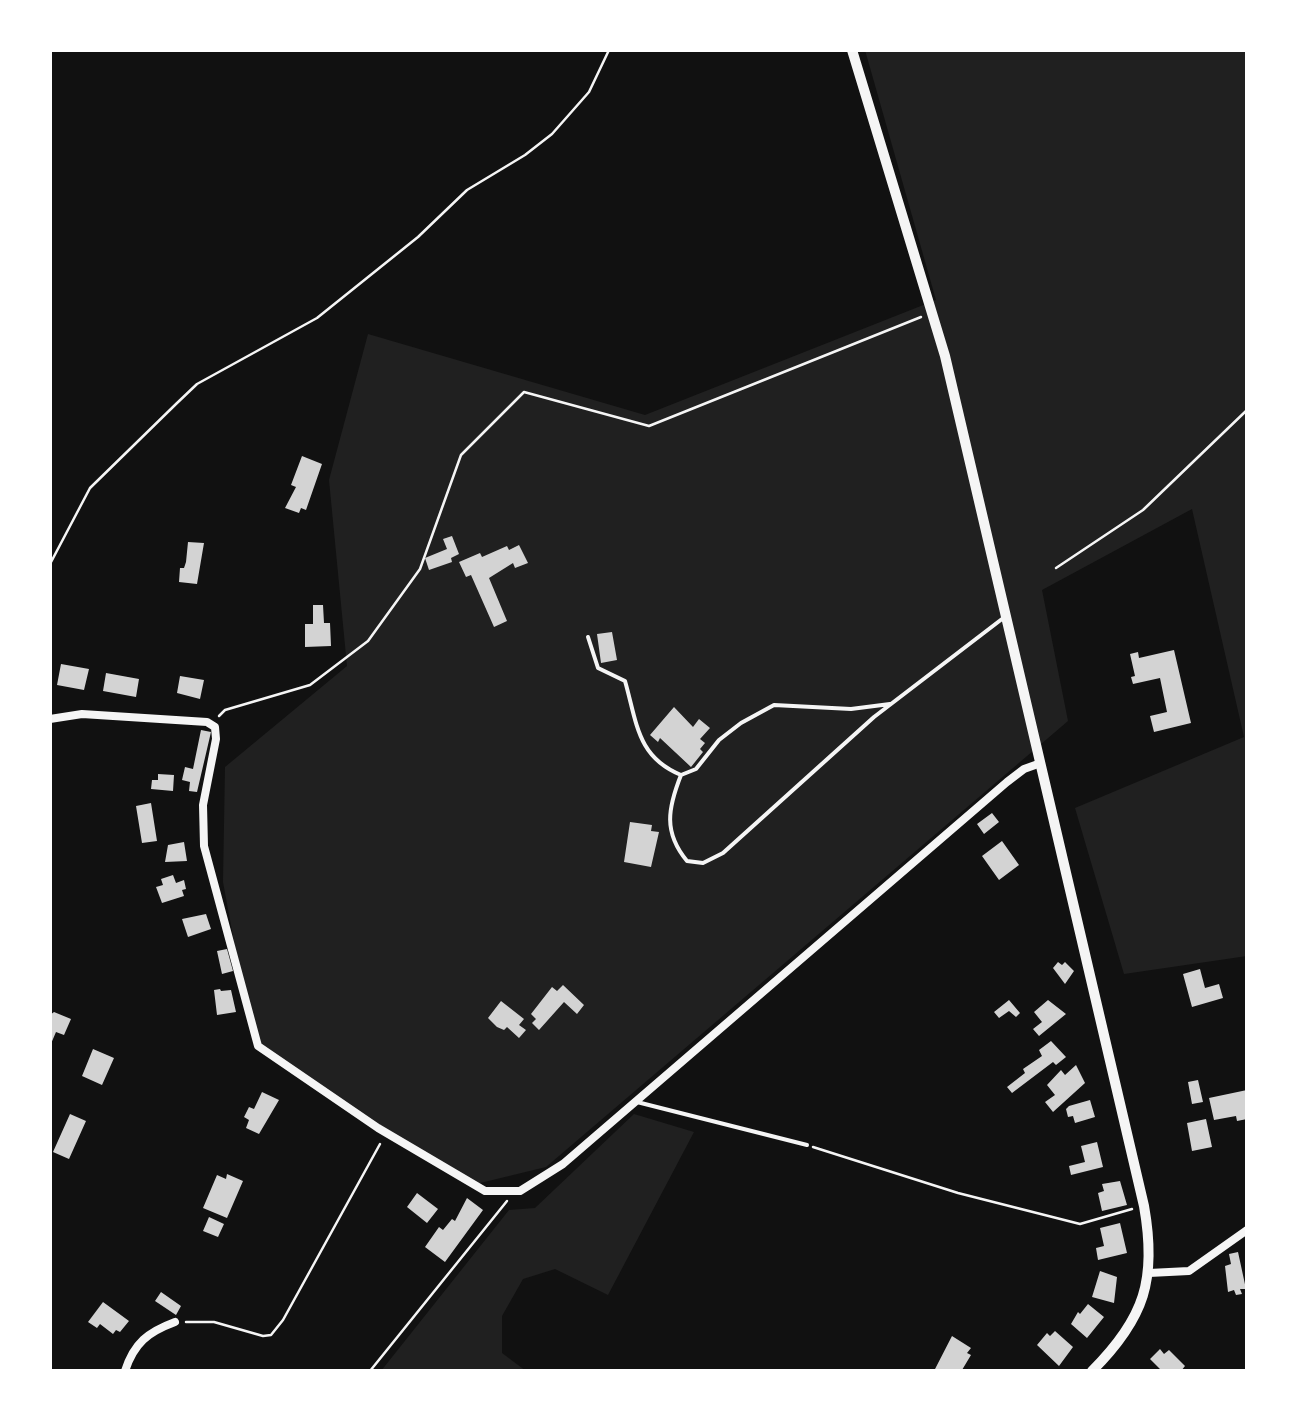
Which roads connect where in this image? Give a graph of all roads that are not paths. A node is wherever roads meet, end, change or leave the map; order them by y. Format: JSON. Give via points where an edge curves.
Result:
{"nodes":[{"id":1,"x":852,"y":50,"type":"edge"},
{"id":2,"x":1005,"y":617,"type":"junction"},
{"id":3,"x":588,"y":637,"type":"dead end"},
{"id":4,"x":890,"y":704,"type":"junction"},
{"id":5,"x":50,"y":718,"type":"edge"},
{"id":6,"x":1038,"y":764,"type":"junction"},
{"id":7,"x":680,"y":775,"type":"junction"},
{"id":8,"x":636,"y":1102,"type":"junction"},
{"id":9,"x":807,"y":1145,"type":"road end"},
{"id":10,"x":1247,"y":1230,"type":"edge"},
{"id":11,"x":1149,"y":1273,"type":"junction"},
{"id":12,"x":175,"y":1322,"type":"road end"},
{"id":13,"x":126,"y":1371,"type":"edge"},
{"id":14,"x":1092,"y":1371,"type":"edge"}],
"edges":[{"from":1,"to":2,"type":"street","via":[[949,372]]},
{"from":2,"to":4,"type":"lane"},
{"from":2,"to":6,"type":"street"},
{"from":3,"to":7,"type":"lane","via":[[598,668],[625,681],[644,748]]},
{"from":4,"to":7,"type":"lane","via":[[774,705]]},
{"from":4,"to":7,"type":"lane","via":[[723,854],[703,863],[687,860],[668,822]]},
{"from":5,"to":8,"type":"street","via":[[82,714],[210,724],[216,732],[203,805],[204,846],[258,1046],[386,1133],[472,1186],[520,1191]]},
{"from":6,"to":8,"type":"street","via":[[1006,782]]},
{"from":6,"to":11,"type":"street","via":[[1144,1206],[1152,1246]]},
{"from":8,"to":9,"type":"lane"},
{"from":10,"to":11,"type":"street","via":[[1189,1272]]},
{"from":11,"to":14,"type":"street","via":[[1132,1322]]},
{"from":12,"to":13,"type":"street","via":[[141,1339]]}]}
